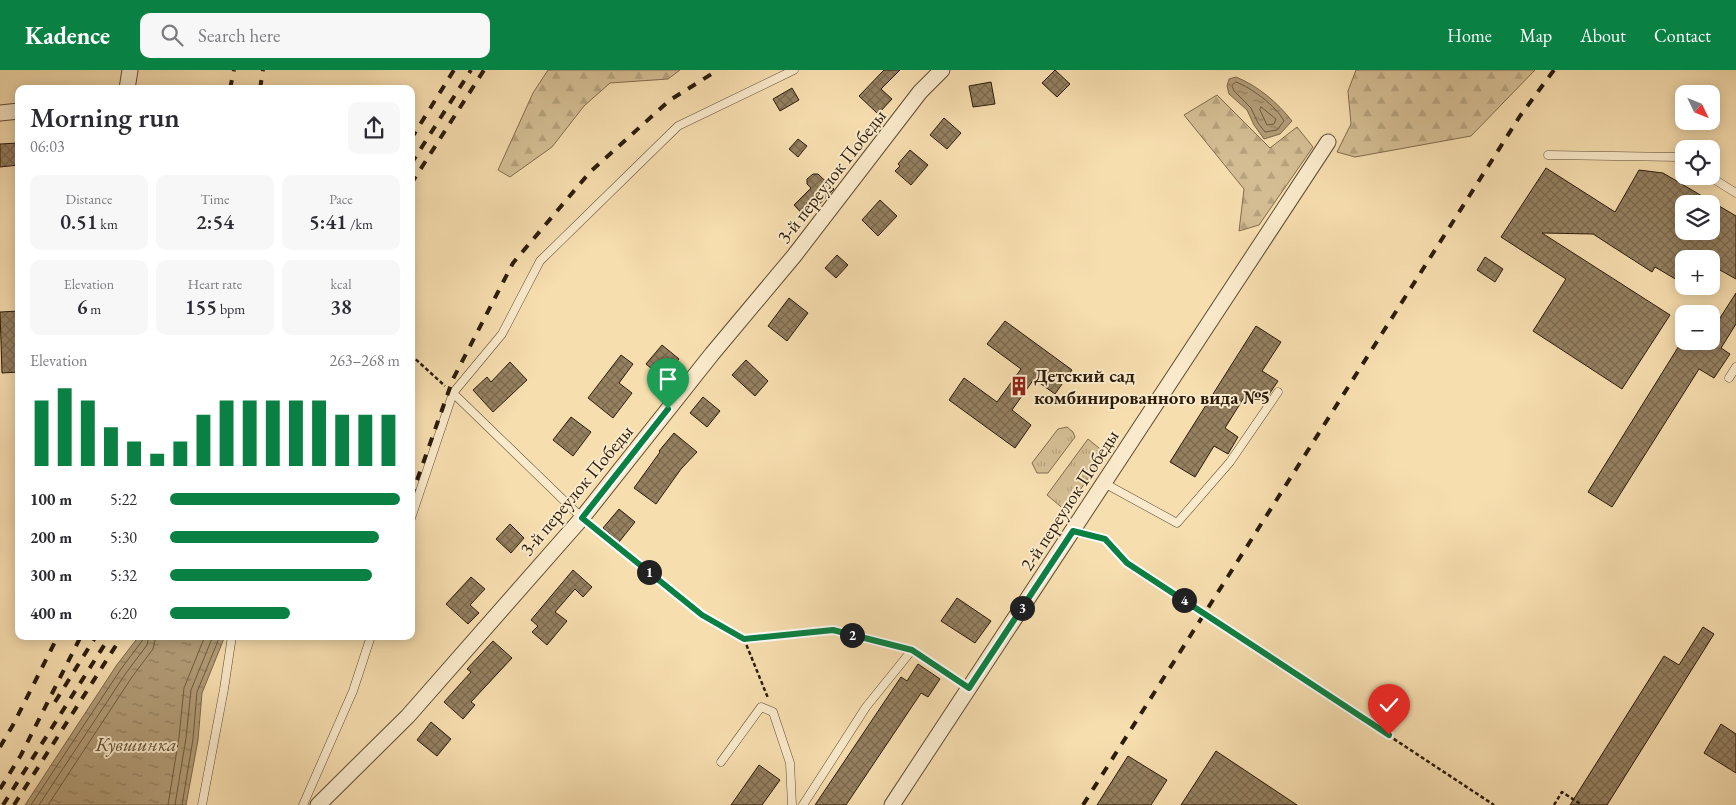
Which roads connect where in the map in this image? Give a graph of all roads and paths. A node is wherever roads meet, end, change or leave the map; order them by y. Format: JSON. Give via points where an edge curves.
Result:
{"nodes":[{"id":1,"x":130,"y":70,"type":"edge"},
{"id":2,"x":794,"y":70,"type":"edge"},
{"id":3,"x":942,"y":70,"type":"edge"},
{"id":4,"x":128,"y":85,"type":"edge"},
{"id":5,"x":15,"y":111,"type":"edge"},
{"id":6,"x":0,"y":113,"type":"edge"},
{"id":7,"x":1328,"y":142,"type":"dead end"},
{"id":8,"x":1548,"y":155,"type":"dead end"},
{"id":9,"x":1675,"y":157,"type":"edge"},
{"id":10,"x":1720,"y":183,"type":"edge"},
{"id":11,"x":1736,"y":193,"type":"edge"},
{"id":12,"x":415,"y":359,"type":"edge"},
{"id":13,"x":1736,"y":367,"type":"edge"},
{"id":14,"x":1729,"y":378,"type":"dead end"},
{"id":15,"x":1278,"y":392,"type":"dead end"},
{"id":16,"x":453,"y":393,"type":"junction"},
{"id":17,"x":1104,"y":484,"type":"junction"},
{"id":18,"x":415,"y":506,"type":"edge"},
{"id":19,"x":582,"y":518,"type":"junction"},
{"id":20,"x":1073,"y":531,"type":"junction"},
{"id":21,"x":833,"y":630,"type":"joint"},
{"id":22,"x":744,"y":639,"type":"junction"},
{"id":23,"x":231,"y":640,"type":"edge"},
{"id":24,"x":370,"y":640,"type":"edge"},
{"id":25,"x":912,"y":650,"type":"junction"},
{"id":26,"x":969,"y":688,"type":"junction"},
{"id":27,"x":773,"y":712,"type":"junction"},
{"id":28,"x":720,"y":762,"type":"dead end"},
{"id":29,"x":202,"y":805,"type":"edge"},
{"id":30,"x":303,"y":805,"type":"edge"},
{"id":31,"x":318,"y":805,"type":"edge"},
{"id":32,"x":792,"y":805,"type":"edge"},
{"id":33,"x":803,"y":805,"type":"edge"},
{"id":34,"x":892,"y":805,"type":"edge"},
{"id":35,"x":1494,"y":805,"type":"edge"},
{"id":36,"x":1554,"y":805,"type":"edge"},
{"id":37,"x":1582,"y":805,"type":"edge"}],
"edges":[{"from":1,"to":4,"type":"street"},
{"from":2,"to":16,"type":"lane","via":[[678,126],[540,261],[502,334]]},
{"from":3,"to":19,"type":"street","name":"3-й переулок Победы","via":[[920,92],[794,256]]},
{"from":5,"to":6,"type":"street"},
{"from":7,"to":17,"type":"street","name":"2-й переулок Победы"},
{"from":8,"to":9,"type":"lane"},
{"from":10,"to":11,"type":"lane"},
{"from":12,"to":16,"type":"path"},
{"from":13,"to":14,"type":"lane"},
{"from":15,"to":17,"type":"lane","via":[[1230,462],[1177,523]]},
{"from":16,"to":18,"type":"lane"},
{"from":16,"to":19,"type":"lane"},
{"from":17,"to":20,"type":"street","name":"2-й переулок Победы"},
{"from":19,"to":22,"type":"path","via":[[702,615]]},
{"from":19,"to":31,"type":"street","name":"3-й переулок Победы","via":[[408,716]]},
{"from":20,"to":26,"type":"street","name":"2-й переулок Победы"},
{"from":20,"to":35,"type":"path","via":[[1105,539],[1127,563]]},
{"from":21,"to":22,"type":"path"},
{"from":21,"to":25,"type":"lane"},
{"from":22,"to":27,"type":"path"},
{"from":23,"to":29,"type":"lane"},
{"from":24,"to":30,"type":"lane","via":[[353,691]]},
{"from":25,"to":26,"type":"lane"},
{"from":25,"to":33,"type":"lane","via":[[866,707]]},
{"from":26,"to":34,"type":"street","name":"2-й переулок Победы"},
{"from":27,"to":28,"type":"lane","via":[[761,707]]},
{"from":27,"to":32,"type":"lane","via":[[790,763]]},
{"from":36,"to":37,"type":"path","via":[[1562,792]]}]}
